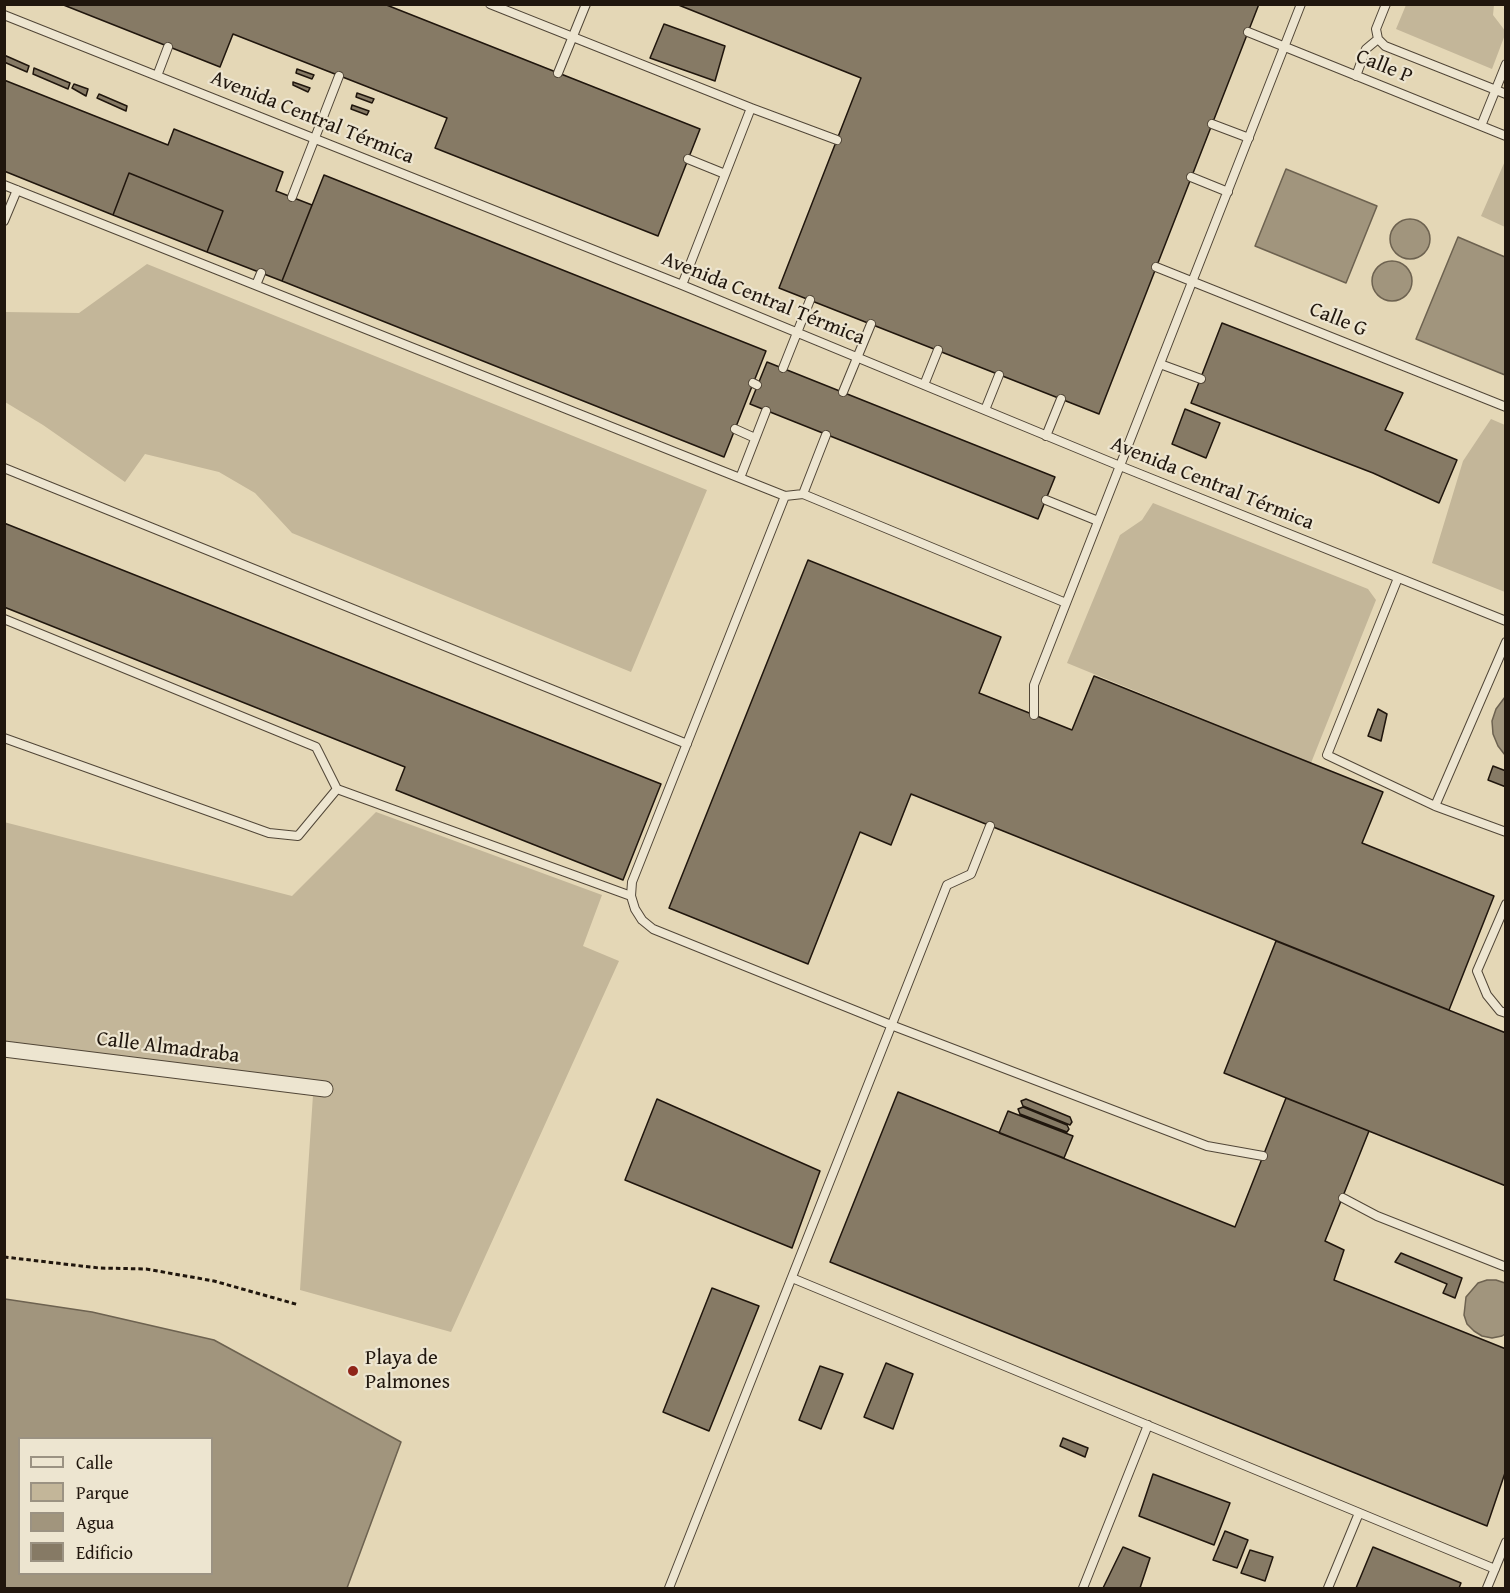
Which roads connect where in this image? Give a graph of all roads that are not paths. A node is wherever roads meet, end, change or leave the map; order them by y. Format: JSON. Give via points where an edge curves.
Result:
{"nodes":[{"id":1,"x":490,"y":4,"type":"edge"},
{"id":2,"x":586,"y":4,"type":"edge"},
{"id":3,"x":1301,"y":4,"type":"edge"},
{"id":4,"x":1386,"y":4,"type":"edge"},
{"id":5,"x":4,"y":15,"type":"edge"},
{"id":6,"x":1248,"y":32,"type":"dead end"},
{"id":7,"x":573,"y":37,"type":"junction"},
{"id":8,"x":1378,"y":39,"type":"junction"},
{"id":9,"x":1285,"y":46,"type":"junction"},
{"id":10,"x":168,"y":47,"type":"dead end"},
{"id":11,"x":1506,"y":64,"type":"edge"},
{"id":12,"x":558,"y":73,"type":"dead end"},
{"id":13,"x":157,"y":76,"type":"junction"},
{"id":14,"x":339,"y":76,"type":"dead end"},
{"id":15,"x":1356,"y":76,"type":"junction"},
{"id":16,"x":1495,"y":90,"type":"junction"},
{"id":17,"x":1506,"y":94,"type":"edge"},
{"id":18,"x":751,"y":108,"type":"junction"},
{"id":19,"x":1212,"y":124,"type":"dead end"},
{"id":20,"x":1481,"y":126,"type":"junction"},
{"id":21,"x":1506,"y":136,"type":"edge"},
{"id":22,"x":1249,"y":138,"type":"junction"},
{"id":23,"x":316,"y":139,"type":"junction"},
{"id":24,"x":837,"y":140,"type":"dead end"},
{"id":25,"x":688,"y":159,"type":"dead end"},
{"id":26,"x":725,"y":174,"type":"junction"},
{"id":27,"x":1191,"y":177,"type":"dead end"},
{"id":28,"x":4,"y":185,"type":"edge"},
{"id":29,"x":17,"y":190,"type":"junction"},
{"id":30,"x":1228,"y":192,"type":"junction"},
{"id":31,"x":292,"y":197,"type":"dead end"},
{"id":32,"x":4,"y":221,"type":"edge"},
{"id":33,"x":1156,"y":267,"type":"dead end"},
{"id":34,"x":261,"y":273,"type":"dead end"},
{"id":35,"x":1192,"y":282,"type":"junction"},
{"id":36,"x":256,"y":285,"type":"junction"},
{"id":37,"x":682,"y":285,"type":"junction"},
{"id":38,"x":810,"y":300,"type":"dead end"},
{"id":39,"x":871,"y":324,"type":"dead end"},
{"id":40,"x":797,"y":333,"type":"junction"},
{"id":41,"x":938,"y":351,"type":"dead end"},
{"id":42,"x":857,"y":358,"type":"junction"},
{"id":43,"x":1160,"y":364,"type":"junction"},
{"id":44,"x":783,"y":368,"type":"dead end"},
{"id":45,"x":999,"y":375,"type":"dead end"},
{"id":46,"x":1201,"y":379,"type":"dead end"},
{"id":47,"x":924,"y":385,"type":"junction"},
{"id":48,"x":843,"y":392,"type":"dead end"},
{"id":49,"x":1061,"y":399,"type":"dead end"},
{"id":50,"x":1506,"y":407,"type":"edge"},
{"id":51,"x":985,"y":410,"type":"junction"},
{"id":52,"x":766,"y":411,"type":"dead end"},
{"id":53,"x":735,"y":429,"type":"dead end"},
{"id":54,"x":826,"y":435,"type":"dead end"},
{"id":55,"x":1046,"y":436,"type":"junction"},
{"id":56,"x":756,"y":438,"type":"junction"},
{"id":57,"x":1120,"y":466,"type":"junction"},
{"id":58,"x":4,"y":468,"type":"edge"},
{"id":59,"x":740,"y":478,"type":"junction"},
{"id":60,"x":802,"y":494,"type":"junction"},
{"id":61,"x":785,"y":496,"type":"junction"},
{"id":62,"x":1046,"y":500,"type":"dead end"},
{"id":63,"x":1098,"y":521,"type":"junction"},
{"id":64,"x":1398,"y":578,"type":"junction"},
{"id":65,"x":1066,"y":603,"type":"junction"},
{"id":66,"x":4,"y":619,"type":"edge"},
{"id":67,"x":1506,"y":621,"type":"edge"},
{"id":68,"x":1506,"y":642,"type":"edge"},
{"id":69,"x":1034,"y":715,"type":"dead end"},
{"id":70,"x":4,"y":738,"type":"edge"},
{"id":71,"x":687,"y":744,"type":"junction"},
{"id":72,"x":337,"y":789,"type":"junction"},
{"id":73,"x":1435,"y":806,"type":"junction"},
{"id":74,"x":990,"y":826,"type":"dead end"},
{"id":75,"x":1506,"y":832,"type":"edge"},
{"id":76,"x":631,"y":896,"type":"junction"},
{"id":77,"x":1506,"y":904,"type":"edge"},
{"id":78,"x":1506,"y":1013,"type":"edge"},
{"id":79,"x":891,"y":1025,"type":"junction"},
{"id":80,"x":4,"y":1049,"type":"edge"},
{"id":81,"x":326,"y":1089,"type":"dead end"},
{"id":82,"x":1263,"y":1156,"type":"dead end"},
{"id":83,"x":1343,"y":1198,"type":"dead end"},
{"id":84,"x":1506,"y":1267,"type":"edge"},
{"id":85,"x":792,"y":1278,"type":"junction"},
{"id":86,"x":1148,"y":1425,"type":"junction"},
{"id":87,"x":1359,"y":1513,"type":"junction"},
{"id":88,"x":1506,"y":1542,"type":"edge"},
{"id":89,"x":1495,"y":1569,"type":"junction"},
{"id":90,"x":669,"y":1588,"type":"edge"},
{"id":91,"x":1083,"y":1588,"type":"edge"},
{"id":92,"x":1328,"y":1588,"type":"edge"},
{"id":93,"x":1487,"y":1588,"type":"edge"}],
"edges":[{"from":1,"to":7,"type":"lane"},
{"from":2,"to":7,"type":"lane"},
{"from":3,"to":9,"type":"lane"},
{"from":4,"to":8,"type":"lane","via":[[1376,29]]},
{"from":5,"to":13,"type":"lane","name":"Avenida Central Térmica"},
{"from":6,"to":9,"type":"lane","name":"Calle P"},
{"from":7,"to":12,"type":"lane"},
{"from":7,"to":18,"type":"lane"},
{"from":8,"to":15,"type":"lane","via":[[1366,50]]},
{"from":8,"to":16,"type":"lane","via":[[1385,46]]},
{"from":9,"to":15,"type":"lane","name":"Calle P"},
{"from":9,"to":22,"type":"lane"},
{"from":10,"to":13,"type":"lane"},
{"from":11,"to":16,"type":"lane"},
{"from":13,"to":23,"type":"lane","name":"Avenida Central Térmica"},
{"from":14,"to":23,"type":"lane"},
{"from":15,"to":20,"type":"lane","name":"Calle P"},
{"from":16,"to":17,"type":"lane"},
{"from":16,"to":20,"type":"lane"},
{"from":18,"to":24,"type":"lane"},
{"from":18,"to":26,"type":"lane"},
{"from":19,"to":22,"type":"lane"},
{"from":20,"to":21,"type":"lane","name":"Calle P"},
{"from":22,"to":30,"type":"lane"},
{"from":23,"to":31,"type":"lane"},
{"from":23,"to":37,"type":"lane","name":"Avenida Central Térmica"},
{"from":25,"to":26,"type":"lane"},
{"from":26,"to":37,"type":"lane"},
{"from":27,"to":30,"type":"lane"},
{"from":28,"to":29,"type":"lane"},
{"from":29,"to":32,"type":"lane"},
{"from":29,"to":36,"type":"lane"},
{"from":30,"to":35,"type":"lane"},
{"from":33,"to":35,"type":"lane","name":"Calle G"},
{"from":34,"to":36,"type":"lane"},
{"from":35,"to":43,"type":"lane"},
{"from":35,"to":50,"type":"lane","name":"Calle G"},
{"from":36,"to":59,"type":"lane"},
{"from":37,"to":40,"type":"lane","name":"Avenida Central Térmica"},
{"from":38,"to":40,"type":"lane"},
{"from":39,"to":42,"type":"lane"},
{"from":40,"to":42,"type":"lane","name":"Avenida Central Térmica"},
{"from":40,"to":44,"type":"lane"},
{"from":41,"to":47,"type":"lane"},
{"from":42,"to":47,"type":"lane","name":"Avenida Central Térmica"},
{"from":42,"to":48,"type":"lane"},
{"from":43,"to":46,"type":"lane"},
{"from":43,"to":57,"type":"lane"},
{"from":45,"to":51,"type":"lane"},
{"from":47,"to":51,"type":"lane","name":"Avenida Central Térmica"},
{"from":49,"to":55,"type":"lane"},
{"from":51,"to":55,"type":"lane","name":"Avenida Central Térmica"},
{"from":52,"to":56,"type":"lane"},
{"from":53,"to":56,"type":"lane"},
{"from":54,"to":60,"type":"lane"},
{"from":55,"to":57,"type":"lane","name":"Avenida Central Térmica"},
{"from":56,"to":59,"type":"lane"},
{"from":57,"to":63,"type":"lane"},
{"from":57,"to":64,"type":"lane","name":"Avenida Central Térmica"},
{"from":58,"to":71,"type":"lane"},
{"from":59,"to":61,"type":"lane"},
{"from":60,"to":61,"type":"lane"},
{"from":60,"to":65,"type":"lane"},
{"from":61,"to":71,"type":"lane"},
{"from":62,"to":63,"type":"lane"},
{"from":63,"to":65,"type":"lane"},
{"from":64,"to":67,"type":"lane","name":"Avenida Central Térmica"},
{"from":64,"to":73,"type":"lane","via":[[1327,755]]},
{"from":65,"to":69,"type":"lane","via":[[1034,685]]},
{"from":66,"to":72,"type":"lane","via":[[316,747]]},
{"from":68,"to":73,"type":"lane"},
{"from":70,"to":72,"type":"lane","via":[[269,833],[298,836]]},
{"from":71,"to":76,"type":"lane","via":[[632,882]]},
{"from":72,"to":76,"type":"lane"},
{"from":73,"to":75,"type":"lane"},
{"from":74,"to":79,"type":"lane","via":[[971,874],[947,885]]},
{"from":76,"to":79,"type":"lane","via":[[639,915],[653,929]]},
{"from":77,"to":78,"type":"lane","via":[[1477,971],[1487,995]]},
{"from":79,"to":82,"type":"lane","via":[[1207,1146]]},
{"from":79,"to":85,"type":"lane"},
{"from":80,"to":81,"type":"street","name":"Calle Almadraba"},
{"from":83,"to":84,"type":"lane","via":[[1377,1216]]},
{"from":85,"to":86,"type":"lane"},
{"from":85,"to":90,"type":"lane"},
{"from":86,"to":87,"type":"lane"},
{"from":86,"to":91,"type":"lane"},
{"from":87,"to":89,"type":"lane"},
{"from":87,"to":92,"type":"lane"},
{"from":88,"to":89,"type":"lane"},
{"from":89,"to":93,"type":"lane"}]}
